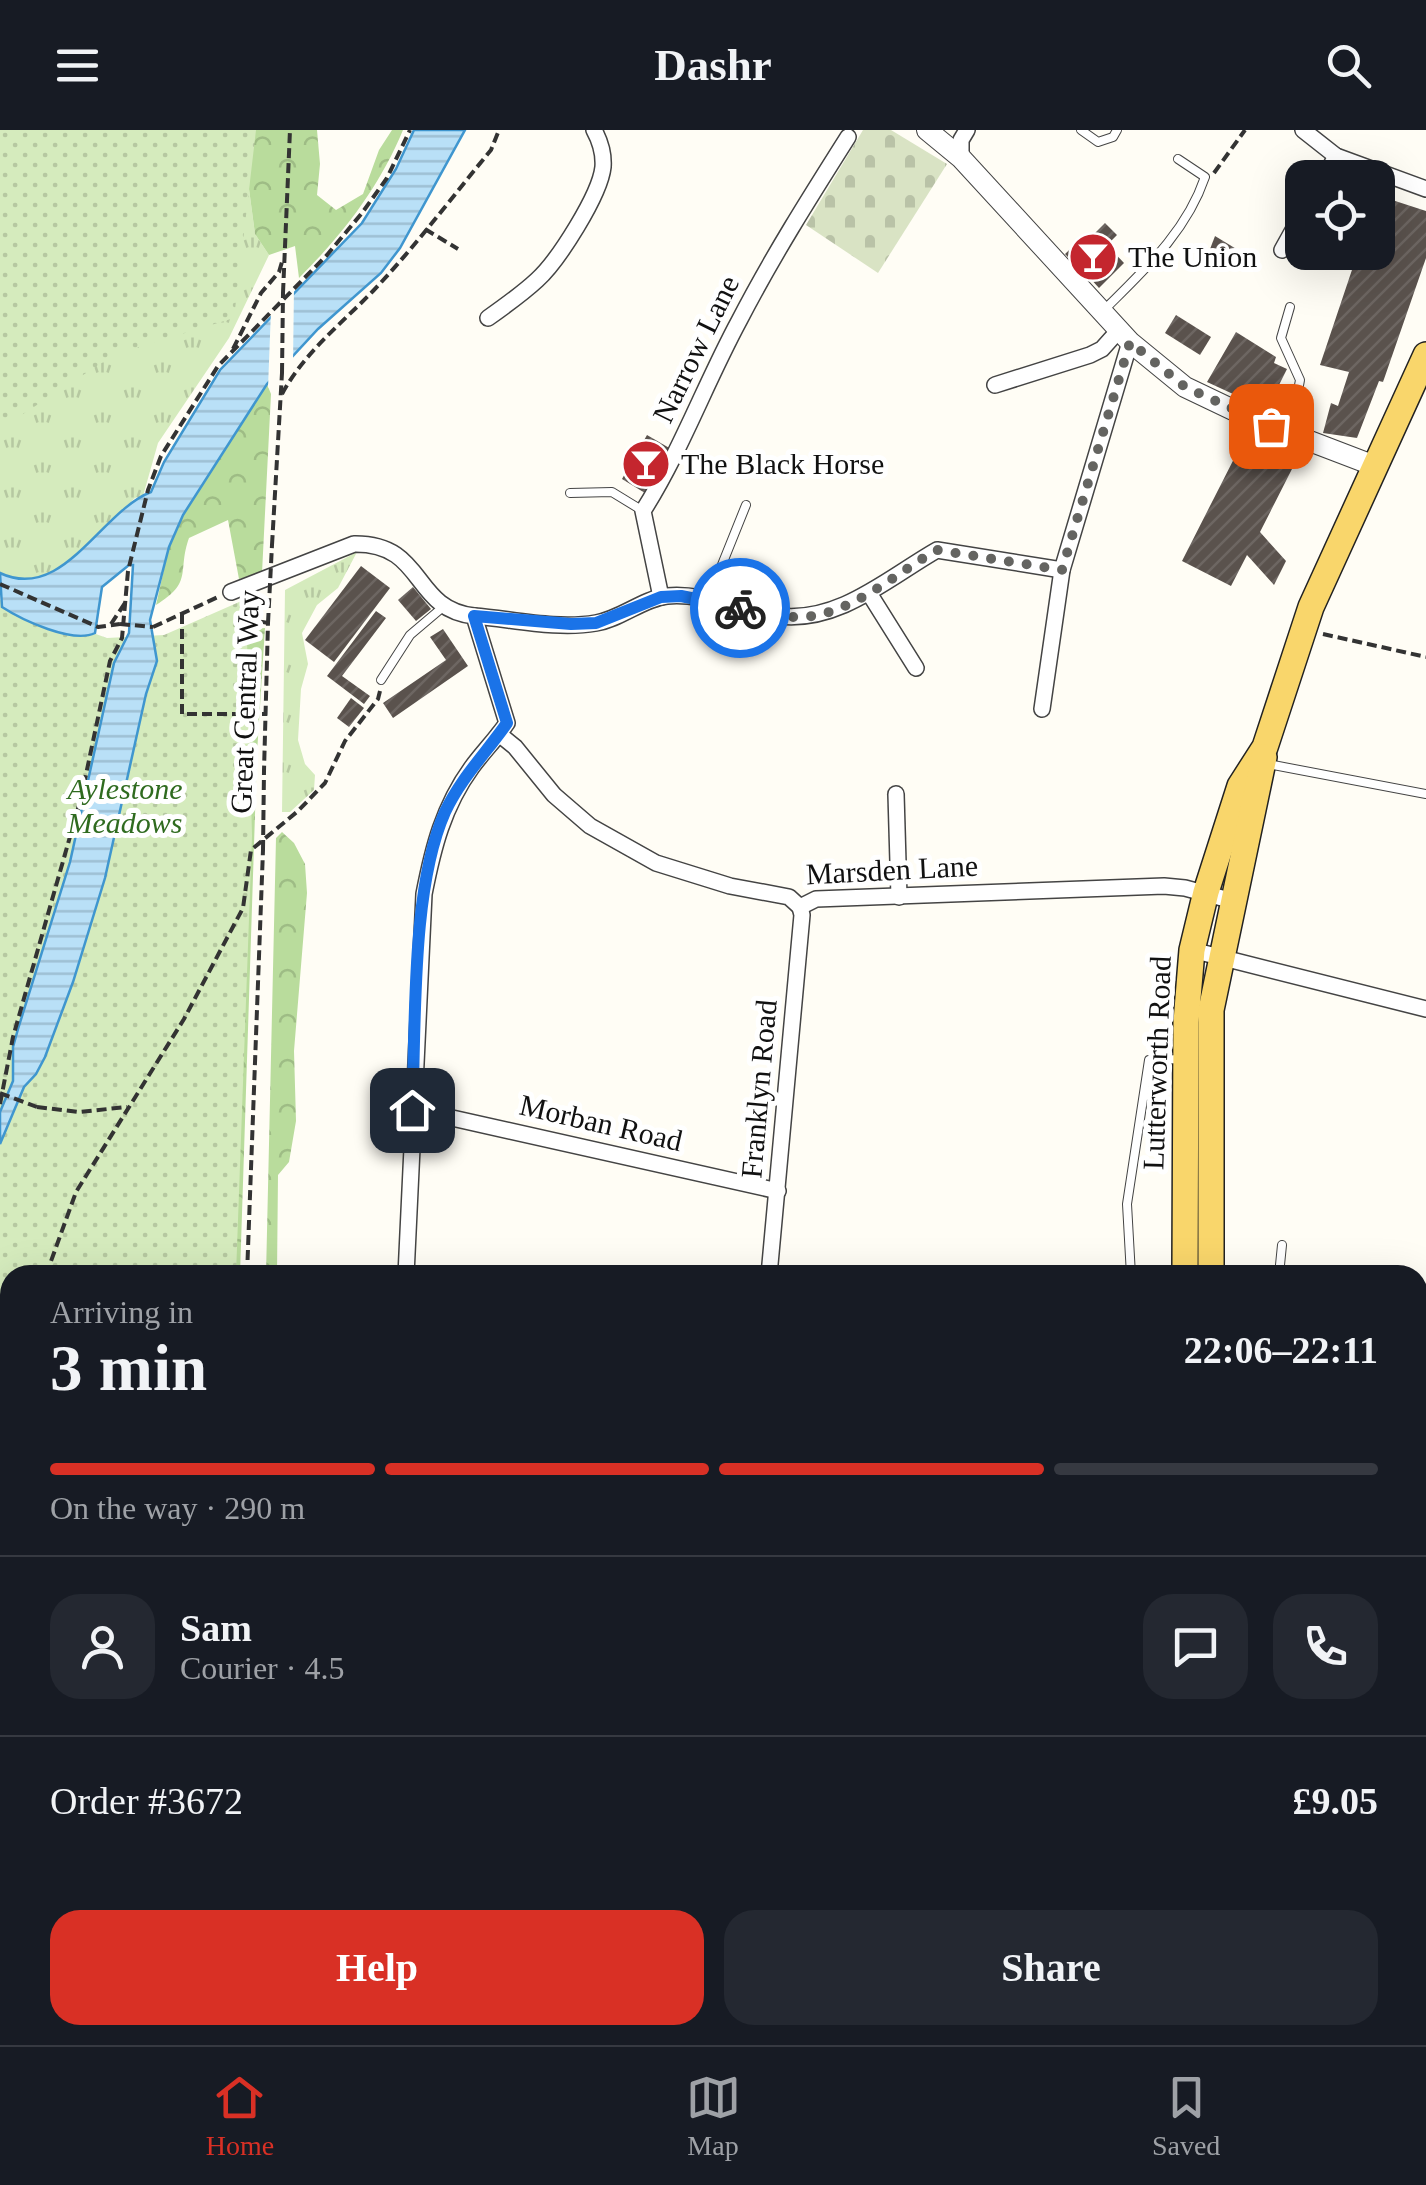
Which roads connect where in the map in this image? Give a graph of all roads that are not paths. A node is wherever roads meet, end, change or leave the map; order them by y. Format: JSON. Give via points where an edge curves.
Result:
{"nodes":[{"id":1,"x":594,"y":130,"type":"edge"},
{"id":2,"x":927,"y":130,"type":"edge"},
{"id":3,"x":966,"y":130,"type":"edge"},
{"id":4,"x":1080,"y":130,"type":"edge"},
{"id":5,"x":1118,"y":130,"type":"edge"},
{"id":6,"x":1303,"y":130,"type":"edge"},
{"id":7,"x":848,"y":137,"type":"dead end"},
{"id":8,"x":1336,"y":156,"type":"junction"},
{"id":9,"x":961,"y":158,"type":"junction"},
{"id":10,"x":1178,"y":159,"type":"dead end"},
{"id":11,"x":1334,"y":160,"type":"edge"},
{"id":12,"x":1426,"y":189,"type":"edge"},
{"id":13,"x":1285,"y":245,"type":"edge"},
{"id":14,"x":1282,"y":250,"type":"joint"},
{"id":15,"x":1285,"y":251,"type":"edge"},
{"id":16,"x":1290,"y":307,"type":"dead end"},
{"id":17,"x":1102,"y":312,"type":"junction"},
{"id":18,"x":488,"y":318,"type":"dead end"},
{"id":19,"x":1125,"y":336,"type":"junction"},
{"id":20,"x":1426,"y":357,"type":"edge"},
{"id":21,"x":995,"y":385,"type":"dead end"},
{"id":22,"x":1290,"y":433,"type":"junction"},
{"id":23,"x":1375,"y":466,"type":"junction"},
{"id":24,"x":570,"y":492,"type":"dead end"},
{"id":25,"x":746,"y":505,"type":"dead end"},
{"id":26,"x":643,"y":512,"type":"junction"},
{"id":27,"x":1062,"y":570,"type":"junction"},
{"id":28,"x":232,"y":592,"type":"road end"},
{"id":29,"x":869,"y":593,"type":"junction"},
{"id":30,"x":661,"y":597,"type":"junction"},
{"id":31,"x":708,"y":602,"type":"junction"},
{"id":32,"x":443,"y":607,"type":"junction"},
{"id":33,"x":474,"y":616,"type":"junction"},
{"id":34,"x":916,"y":668,"type":"dead end"},
{"id":35,"x":381,"y":680,"type":"road end"},
{"id":36,"x":1042,"y":709,"type":"dead end"},
{"id":37,"x":499,"y":734,"type":"junction"},
{"id":38,"x":1264,"y":755,"type":"junction"},
{"id":39,"x":896,"y":794,"type":"dead end"},
{"id":40,"x":1426,"y":794,"type":"edge"},
{"id":41,"x":1241,"y":823,"type":"junction"},
{"id":42,"x":1206,"y":892,"type":"junction"},
{"id":43,"x":898,"y":896,"type":"junction"},
{"id":44,"x":1233,"y":900,"type":"junction"},
{"id":45,"x":800,"y":907,"type":"junction"},
{"id":46,"x":1192,"y":950,"type":"junction"},
{"id":47,"x":1220,"y":957,"type":"junction"},
{"id":48,"x":1426,"y":1008,"type":"edge"},
{"id":49,"x":1184,"y":1059,"type":"junction"},
{"id":50,"x":1211,"y":1059,"type":"junction"},
{"id":51,"x":412,"y":1110,"type":"junction"},
{"id":52,"x":778,"y":1191,"type":"junction"},
{"id":53,"x":1282,"y":1246,"type":"dead end"},
{"id":54,"x":406,"y":1265,"type":"edge"},
{"id":55,"x":771,"y":1265,"type":"edge"},
{"id":56,"x":1130,"y":1265,"type":"edge"},
{"id":57,"x":1185,"y":1265,"type":"edge"},
{"id":58,"x":1212,"y":1265,"type":"edge"},
{"id":59,"x":1280,"y":1265,"type":"edge"}],
"edges":[{"from":1,"to":18,"type":"street","via":[[603,169],[582,217],[558,259]]},
{"from":2,"to":9,"type":"street"},
{"from":3,"to":9,"type":"street"},
{"from":4,"to":5,"type":"lane","via":[[1098,142]]},
{"from":6,"to":8,"type":"street"},
{"from":7,"to":26,"type":"street","name":"Narrow Lane","via":[[771,261]]},
{"from":8,"to":11,"type":"street"},
{"from":8,"to":12,"type":"street"},
{"from":9,"to":17,"type":"street"},
{"from":10,"to":17,"type":"lane","via":[[1205,177],[1198,200],[1167,247]]},
{"from":13,"to":14,"type":"street"},
{"from":14,"to":15,"type":"lane"},
{"from":16,"to":22,"type":"lane","via":[[1281,338],[1300,380]]},
{"from":17,"to":19,"type":"street"},
{"from":19,"to":21,"type":"street","via":[[1090,355]]},
{"from":19,"to":22,"type":"street","via":[[1185,387]]},
{"from":19,"to":27,"type":"street"},
{"from":20,"to":23,"type":"main road","name":"Lutterworth Road"},
{"from":22,"to":23,"type":"street"},
{"from":23,"to":38,"type":"main road","name":"Lutterworth Road","via":[[1304,630]]},
{"from":24,"to":26,"type":"lane","via":[[612,492]]},
{"from":25,"to":31,"type":"lane"},
{"from":26,"to":30,"type":"street"},
{"from":27,"to":29,"type":"street","via":[[937,550]]},
{"from":27,"to":36,"type":"street"},
{"from":28,"to":32,"type":"street","via":[[354,544],[374,544],[396,552]]},
{"from":29,"to":31,"type":"street","via":[[807,617]]},
{"from":29,"to":34,"type":"street"},
{"from":30,"to":31,"type":"street"},
{"from":30,"to":33,"type":"street","via":[[596,623]]},
{"from":32,"to":33,"type":"street"},
{"from":32,"to":35,"type":"lane","via":[[410,635]]},
{"from":33,"to":37,"type":"street","via":[[506,718]]},
{"from":37,"to":45,"type":"street","name":"Marsden Lane","via":[[554,795],[606,835],[656,863],[790,898]]},
{"from":37,"to":51,"type":"street","via":[[457,790],[434,840],[424,894]]},
{"from":38,"to":40,"type":"lane"},
{"from":38,"to":41,"type":"main road","name":"Lutterworth Road","via":[[1240,786]]},
{"from":39,"to":43,"type":"street"},
{"from":41,"to":42,"type":"main road","name":"Lutterworth Road"},
{"from":41,"to":44,"type":"main road","name":"Lutterworth Road"},
{"from":42,"to":43,"type":"street","name":"Marsden Lane","via":[[1164,886]]},
{"from":42,"to":44,"type":"street","name":"Marsden Lane"},
{"from":42,"to":46,"type":"main road","name":"Lutterworth Road"},
{"from":43,"to":45,"type":"street","name":"Marsden Lane","via":[[816,899]]},
{"from":44,"to":47,"type":"main road","name":"Lutterworth Road"},
{"from":45,"to":52,"type":"street","name":"Franklyn Road"},
{"from":46,"to":47,"type":"street"},
{"from":46,"to":49,"type":"main road","name":"Lutterworth Road"},
{"from":47,"to":48,"type":"street"},
{"from":47,"to":50,"type":"main road","name":"Lutterworth Road"},
{"from":49,"to":50,"type":"lane"},
{"from":49,"to":56,"type":"lane","via":[[1148,1060],[1127,1204]]},
{"from":49,"to":57,"type":"main road","name":"Lutterworth Road"},
{"from":50,"to":58,"type":"main road","name":"Lutterworth Road"},
{"from":51,"to":52,"type":"street","name":"Morban Road"},
{"from":51,"to":54,"type":"street"},
{"from":52,"to":55,"type":"street","name":"Franklyn Road"},
{"from":53,"to":59,"type":"lane"}]}
